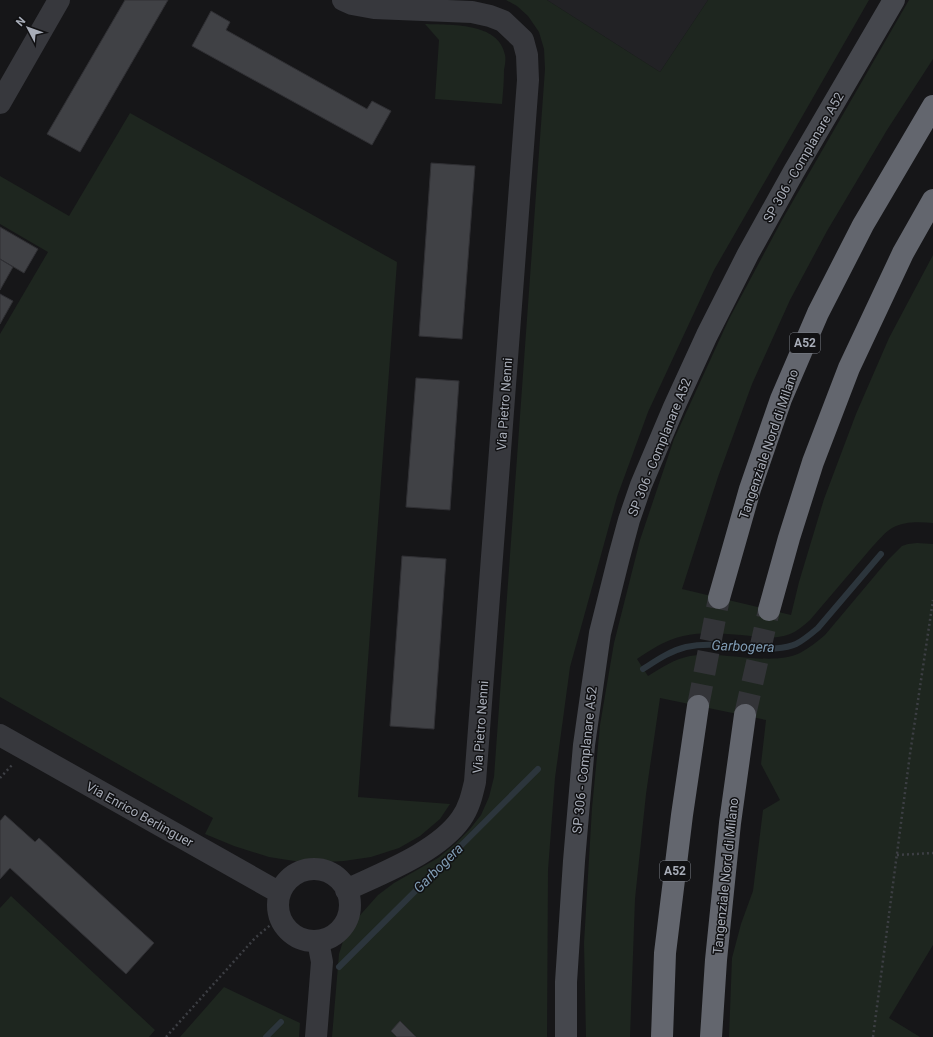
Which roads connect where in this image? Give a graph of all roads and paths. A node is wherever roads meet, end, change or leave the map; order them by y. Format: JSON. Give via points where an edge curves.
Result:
{"nodes":[{"id":1,"x":59,"y":0,"type":"edge"},
{"id":2,"x":343,"y":0,"type":"edge"},
{"id":3,"x":894,"y":0,"type":"edge"},
{"id":4,"x":0,"y":103,"type":"edge"},
{"id":5,"x":933,"y":106,"type":"edge"},
{"id":6,"x":933,"y":200,"type":"edge"},
{"id":7,"x":719,"y":598,"type":"tunnel mouth"},
{"id":8,"x":933,"y":600,"type":"edge"},
{"id":9,"x":769,"y":610,"type":"tunnel mouth"},
{"id":10,"x":698,"y":706,"type":"tunnel mouth"},
{"id":11,"x":745,"y":715,"type":"tunnel mouth"},
{"id":12,"x":0,"y":735,"type":"edge"},
{"id":13,"x":933,"y":853,"type":"edge"},
{"id":14,"x":896,"y":855,"type":"junction"},
{"id":15,"x":346,"y":890,"type":"junction"},
{"id":16,"x":280,"y":893,"type":"junction"},
{"id":17,"x":280,"y":918,"type":"junction"},
{"id":18,"x":318,"y":941,"type":"junction"},
{"id":19,"x":166,"y":1037,"type":"edge"},
{"id":20,"x":316,"y":1037,"type":"edge"},
{"id":21,"x":566,"y":1037,"type":"edge"},
{"id":22,"x":662,"y":1037,"type":"edge"},
{"id":23,"x":711,"y":1037,"type":"edge"},
{"id":24,"x":873,"y":1037,"type":"edge"}],
"edges":[{"from":1,"to":4,"type":"street"},
{"from":2,"to":15,"type":"street","name":"Via Pietro Nenni","via":[[374,8],[472,12],[503,21],[523,40],[527,55],[528,80],[475,782],[469,805],[451,831],[415,857]]},
{"from":3,"to":21,"type":"main road","name":"SP 306 - Complanare A52","via":[[748,254],[707,335],[641,485],[600,633],[584,745],[566,982]]},
{"from":5,"to":7,"type":"highway","name":"Tangenziale Nord di Milano","number":"A52","via":[[862,225],[815,320],[781,399],[750,489]]},
{"from":6,"to":9,"type":"highway","via":[[903,253],[849,368],[813,462]]},
{"from":8,"to":14,"type":"path"},
{"from":10,"to":22,"type":"highway","number":"A52","via":[[665,953]]},
{"from":11,"to":23,"type":"highway","name":"Tangenziale Nord di Milano","via":[[730,823]]},
{"from":12,"to":16,"type":"street","name":"Via Enrico Berlinguer"},
{"from":13,"to":14,"type":"path"},
{"from":14,"to":24,"type":"path"},
{"from":15,"to":16,"type":"street","via":[[340,880],[330,873],[307,870],[295,874],[286,882]]},
{"from":15,"to":18,"type":"street","via":[[349,912],[345,922],[338,931]]},
{"from":16,"to":17,"type":"street"},
{"from":17,"to":18,"type":"street","via":[[295,936]]},
{"from":17,"to":19,"type":"path","via":[[256,938]]},
{"from":18,"to":20,"type":"street","via":[[322,962]]}]}
